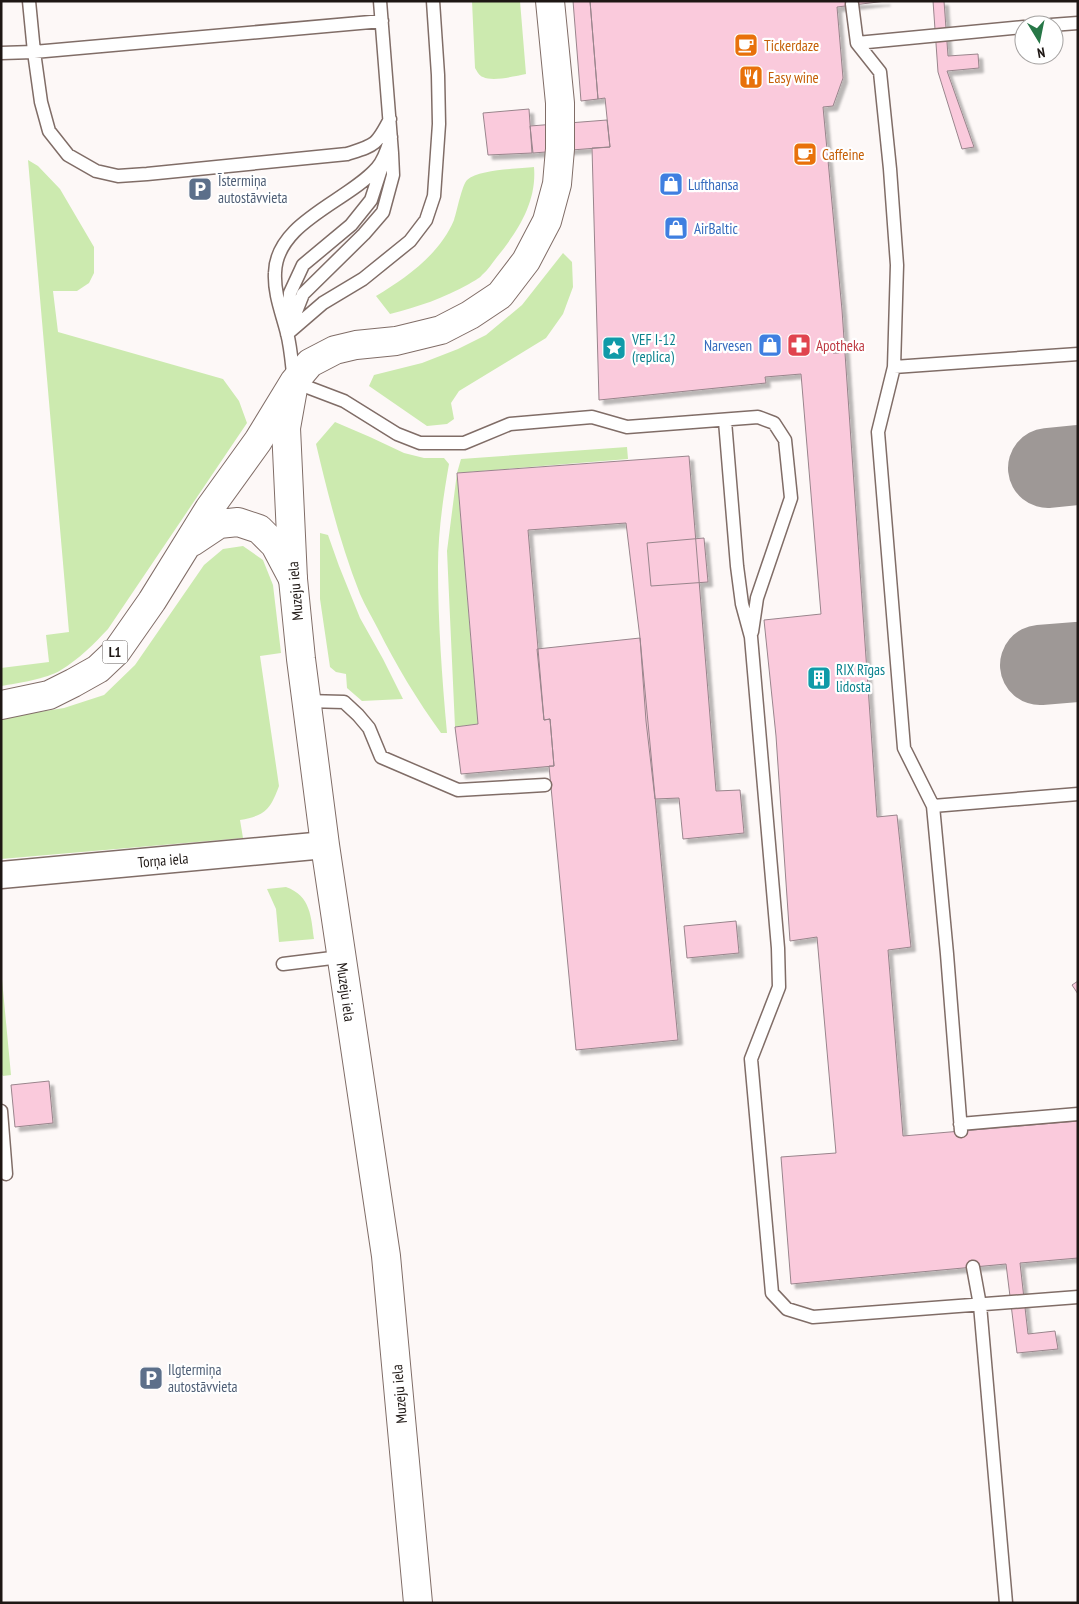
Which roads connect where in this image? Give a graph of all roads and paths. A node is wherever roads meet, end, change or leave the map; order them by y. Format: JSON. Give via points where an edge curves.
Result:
{"nodes":[{"id":1,"x":29,"y":1,"type":"edge"},
{"id":2,"x":380,"y":1,"type":"edge"},
{"id":3,"x":433,"y":1,"type":"edge"},
{"id":4,"x":550,"y":1,"type":"edge"},
{"id":5,"x":852,"y":4,"type":"dead end"},
{"id":6,"x":382,"y":21,"type":"junction"},
{"id":7,"x":1078,"y":22,"type":"edge"},
{"id":8,"x":1064,"y":24,"type":"edge"},
{"id":9,"x":1014,"y":28,"type":"edge"},
{"id":10,"x":856,"y":42,"type":"junction"},
{"id":11,"x":34,"y":52,"type":"junction"},
{"id":12,"x":1,"y":53,"type":"edge"},
{"id":13,"x":390,"y":119,"type":"junction"},
{"id":14,"x":392,"y":137,"type":"junction"},
{"id":15,"x":287,"y":334,"type":"junction"},
{"id":16,"x":1078,"y":354,"type":"edge"},
{"id":17,"x":894,"y":367,"type":"junction"},
{"id":18,"x":294,"y":382,"type":"junction"},
{"id":19,"x":725,"y":421,"type":"junction"},
{"id":20,"x":187,"y":546,"type":"junction"},
{"id":21,"x":293,"y":579,"type":"junction"},
{"id":22,"x":751,"y":637,"type":"junction"},
{"id":23,"x":306,"y":701,"type":"junction"},
{"id":24,"x":1,"y":705,"type":"edge"},
{"id":25,"x":545,"y":785,"type":"dead end"},
{"id":26,"x":1078,"y":794,"type":"edge"},
{"id":27,"x":933,"y":806,"type":"junction"},
{"id":28,"x":325,"y":845,"type":"junction"},
{"id":29,"x":1,"y":875,"type":"edge"},
{"id":30,"x":340,"y":957,"type":"junction"},
{"id":31,"x":283,"y":964,"type":"dead end"},
{"id":32,"x":1,"y":1111,"type":"edge"},
{"id":33,"x":1078,"y":1114,"type":"edge"},
{"id":34,"x":6,"y":1174,"type":"dead end"},
{"id":35,"x":973,"y":1267,"type":"dead end"},
{"id":36,"x":1078,"y":1297,"type":"edge"},
{"id":37,"x":980,"y":1305,"type":"junction"},
{"id":38,"x":418,"y":1603,"type":"edge"},
{"id":39,"x":1006,"y":1603,"type":"edge"}],
"edges":[{"from":1,"to":11,"type":"lane"},
{"from":2,"to":6,"type":"lane"},
{"from":3,"to":15,"type":"lane","via":[[439,124],[434,196],[426,220],[410,240],[363,279],[323,303]]},
{"from":4,"to":18,"type":"street","via":[[560,103],[557,184],[546,221],[526,262],[500,295],[441,330],[335,350],[310,363]]},
{"from":5,"to":10,"type":"lane"},
{"from":6,"to":11,"type":"lane"},
{"from":6,"to":13,"type":"lane"},
{"from":7,"to":8,"type":"lane"},
{"from":9,"to":10,"type":"lane"},
{"from":10,"to":17,"type":"lane","via":[[880,72],[897,265]]},
{"from":11,"to":12,"type":"lane"},
{"from":11,"to":13,"type":"lane","via":[[49,131],[68,154],[96,171],[118,176],[347,154],[373,146]]},
{"from":13,"to":14,"type":"lane"},
{"from":14,"to":15,"type":"lane","via":[[371,200],[351,225],[303,265],[290,293]]},
{"from":14,"to":15,"type":"lane","via":[[393,175],[383,212],[303,294]]},
{"from":14,"to":15,"type":"lane","via":[[378,167],[311,218],[289,237],[278,253],[275,273],[278,304]]},
{"from":15,"to":18,"type":"lane"},
{"from":16,"to":17,"type":"lane"},
{"from":17,"to":27,"type":"lane","via":[[878,432],[904,748]]},
{"from":18,"to":19,"type":"lane","via":[[344,401],[397,434],[420,443],[464,443],[510,424],[592,417],[627,427]]},
{"from":18,"to":20,"type":"street"},
{"from":18,"to":21,"type":"street","name":"Muzeju iela","via":[[286,428]]},
{"from":19,"to":22,"type":"lane","via":[[737,566]]},
{"from":19,"to":22,"type":"lane","via":[[758,418],[774,423],[785,440],[791,498],[757,598]]},
{"from":20,"to":21,"type":"street","via":[[219,524],[238,522],[259,529],[275,545]]},
{"from":20,"to":24,"type":"street","number":"L1","via":[[134,628],[98,669],[49,695]]},
{"from":21,"to":23,"type":"street","name":"Muzeju iela"},
{"from":22,"to":37,"type":"lane","via":[[779,977],[779,987],[752,1059],[772,1294],[787,1309],[813,1317]]},
{"from":23,"to":25,"type":"lane","via":[[344,702],[369,728],[381,757],[458,790]]},
{"from":23,"to":28,"type":"street","name":"Muzeju iela"},
{"from":26,"to":27,"type":"lane"},
{"from":27,"to":33,"type":"lane","via":[[960,1128]]},
{"from":28,"to":29,"type":"street","name":"Torņa iela"},
{"from":28,"to":30,"type":"street","name":"Muzeju iela"},
{"from":30,"to":31,"type":"lane"},
{"from":30,"to":38,"type":"street","name":"Muzeju iela","via":[[386,1256]]},
{"from":32,"to":34,"type":"lane"},
{"from":35,"to":37,"type":"lane"},
{"from":36,"to":37,"type":"lane"},
{"from":37,"to":39,"type":"lane"}]}
